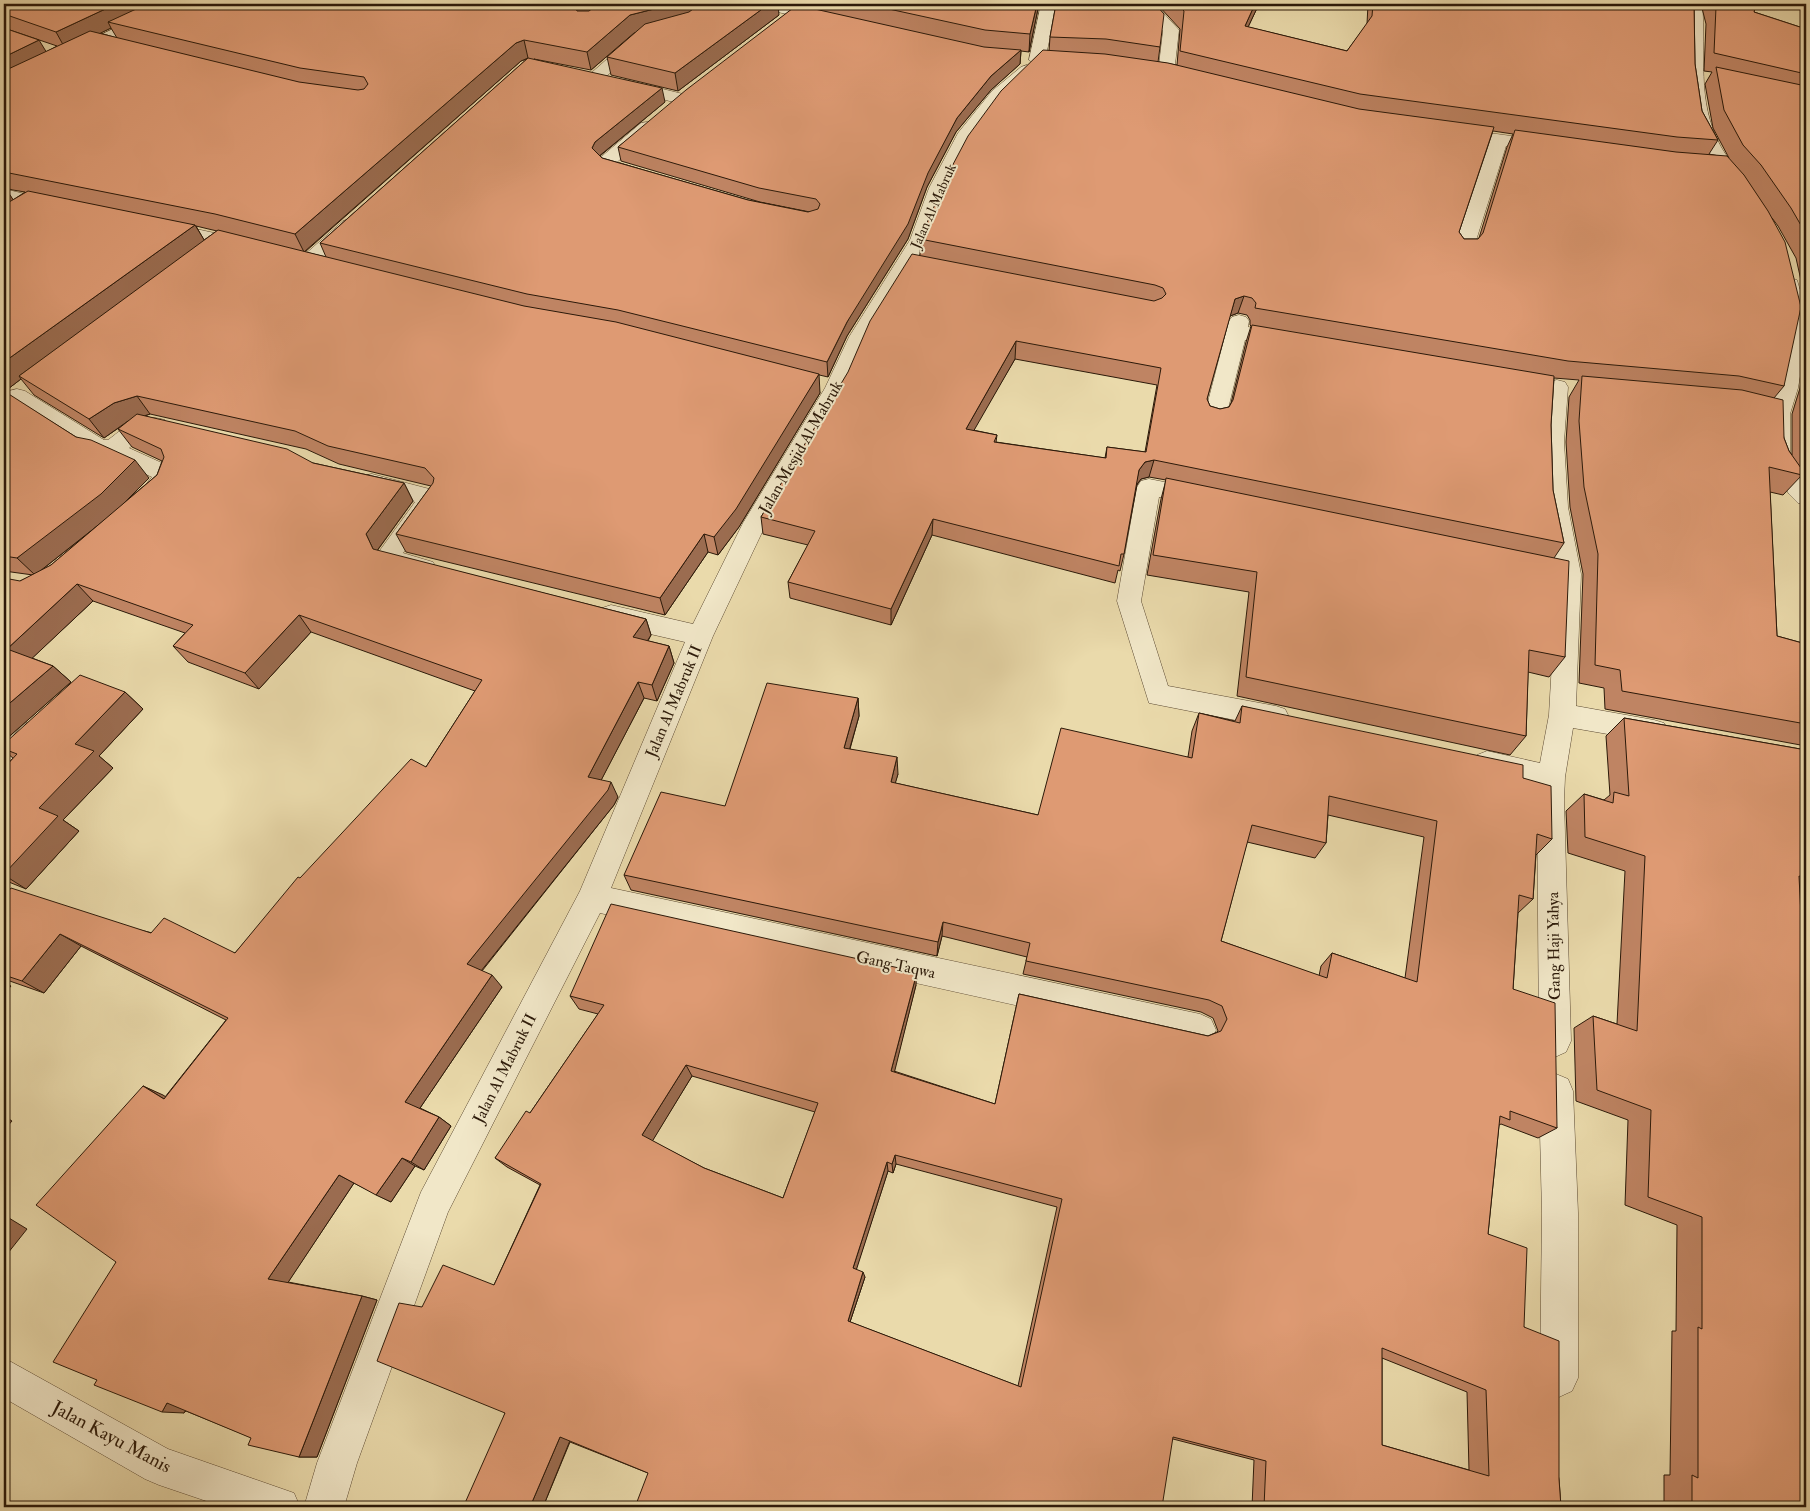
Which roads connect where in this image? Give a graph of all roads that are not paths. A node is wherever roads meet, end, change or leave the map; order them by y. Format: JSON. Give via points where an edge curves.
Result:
{"nodes":[{"id":1,"x":176,"y":4,"type":"edge"},
{"id":2,"x":760,"y":4,"type":"edge"},
{"id":3,"x":1049,"y":4,"type":"edge"},
{"id":4,"x":1694,"y":4,"type":"edge"},
{"id":5,"x":1151,"y":8,"type":"edge"},
{"id":6,"x":795,"y":12,"type":"junction"},
{"id":7,"x":841,"y":21,"type":"edge"},
{"id":8,"x":781,"y":23,"type":"edge"},
{"id":9,"x":653,"y":33,"type":"edge"},
{"id":10,"x":99,"y":42,"type":"junction"},
{"id":11,"x":118,"y":46,"type":"edge"},
{"id":12,"x":62,"y":57,"type":"edge"},
{"id":13,"x":1019,"y":58,"type":"edge"},
{"id":14,"x":1037,"y":60,"type":"junction"},
{"id":15,"x":1056,"y":61,"type":"edge"},
{"id":16,"x":1148,"y":71,"type":"edge"},
{"id":17,"x":577,"y":74,"type":"edge"},
{"id":18,"x":1694,"y":75,"type":"junction"},
{"id":19,"x":595,"y":78,"type":"junction"},
{"id":20,"x":1713,"y":79,"type":"dead end"},
{"id":21,"x":695,"y":88,"type":"edge"},
{"id":22,"x":681,"y":99,"type":"junction"},
{"id":23,"x":1441,"y":132,"type":"edge"},
{"id":24,"x":1499,"y":140,"type":"junction"},
{"id":25,"x":1568,"y":149,"type":"edge"},
{"id":26,"x":657,"y":180,"type":"edge"},
{"id":27,"x":4,"y":194,"type":"edge"},
{"id":28,"x":35,"y":202,"type":"junction"},
{"id":29,"x":1751,"y":204,"type":"edge"},
{"id":30,"x":73,"y":210,"type":"edge"},
{"id":31,"x":12,"y":216,"type":"edge"},
{"id":32,"x":359,"y":216,"type":"edge"},
{"id":33,"x":149,"y":225,"type":"edge"},
{"id":34,"x":226,"y":240,"type":"junction"},
{"id":35,"x":262,"y":250,"type":"edge"},
{"id":36,"x":1463,"y":250,"type":"edge"},
{"id":37,"x":202,"y":258,"type":"edge"},
{"id":38,"x":309,"y":261,"type":"edge"},
{"id":39,"x":917,"y":264,"type":"joint"},
{"id":40,"x":1786,"y":267,"type":"edge"},
{"id":41,"x":1305,"y":343,"type":"edge"},
{"id":42,"x":1557,"y":387,"type":"dead end"},
{"id":43,"x":18,"y":396,"type":"edge"},
{"id":44,"x":1214,"y":417,"type":"edge"},
{"id":45,"x":179,"y":430,"type":"edge"},
{"id":46,"x":110,"y":448,"type":"junction"},
{"id":47,"x":351,"y":477,"type":"edge"},
{"id":48,"x":1806,"y":497,"type":"edge"},
{"id":49,"x":1217,"y":501,"type":"edge"},
{"id":50,"x":132,"y":511,"type":"edge"},
{"id":51,"x":447,"y":574,"type":"edge"},
{"id":52,"x":588,"y":609,"type":"edge"},
{"id":53,"x":700,"y":636,"type":"junction"},
{"id":54,"x":54,"y":715,"type":"edge"},
{"id":55,"x":1562,"y":715,"type":"junction"},
{"id":56,"x":1304,"y":723,"type":"edge"},
{"id":57,"x":1679,"y":735,"type":"edge"},
{"id":58,"x":1466,"y":758,"type":"edge"},
{"id":59,"x":4,"y":760,"type":"edge"},
{"id":60,"x":1551,"y":777,"type":"junction"},
{"id":61,"x":592,"y":898,"type":"junction"},
{"id":62,"x":1200,"y":1030,"type":"dead end"},
{"id":63,"x":4,"y":1377,"type":"edge"},
{"id":64,"x":1558,"y":1409,"type":"edge"},
{"id":65,"x":280,"y":1507,"type":"edge"},
{"id":66,"x":324,"y":1507,"type":"edge"}],
"edges":[{"from":1,"to":10,"type":"street"},
{"from":2,"to":6,"type":"street"},
{"from":3,"to":14,"type":"street"},
{"from":4,"to":18,"type":"street"},
{"from":5,"to":16,"type":"street","via":[[1171,30],[1169,62],[1174,75]]},
{"from":6,"to":7,"type":"street"},
{"from":6,"to":8,"type":"street"},
{"from":9,"to":19,"type":"street","via":[[641,37]]},
{"from":10,"to":11,"type":"street"},
{"from":10,"to":12,"type":"street"},
{"from":13,"to":14,"type":"street"},
{"from":14,"to":15,"type":"street"},
{"from":14,"to":39,"type":"street","name":"Jalan Al Mabruk","via":[[998,95],[967,133],[938,188],[919,240]]},
{"from":17,"to":19,"type":"street"},
{"from":18,"to":20,"type":"street"},
{"from":18,"to":29,"type":"street","via":[[1702,129],[1713,166]]},
{"from":19,"to":22,"type":"street"},
{"from":21,"to":22,"type":"street"},
{"from":22,"to":26,"type":"street","via":[[606,162],[612,167]]},
{"from":23,"to":24,"type":"street"},
{"from":24,"to":25,"type":"street"},
{"from":24,"to":36,"type":"street"},
{"from":27,"to":28,"type":"street"},
{"from":28,"to":30,"type":"street"},
{"from":28,"to":31,"type":"street"},
{"from":32,"to":38,"type":"street"},
{"from":33,"to":34,"type":"street"},
{"from":34,"to":35,"type":"street"},
{"from":34,"to":37,"type":"street"},
{"from":39,"to":53,"type":"street","name":"Jalan Mesjid Al Mabruk","via":[[859,337],[827,386]]},
{"from":40,"to":48,"type":"street","via":[[1799,324],[1787,388],[1770,412],[1779,460]]},
{"from":41,"to":44,"type":"street","via":[[1238,326]]},
{"from":42,"to":55,"type":"street","name":"Gang Haji Yahya","via":[[1553,442]]},
{"from":43,"to":46,"type":"street","via":[[100,448]]},
{"from":45,"to":46,"type":"street","via":[[146,424]]},
{"from":46,"to":50,"type":"street","via":[[164,474],[161,486]]},
{"from":47,"to":51,"type":"street","via":[[429,496],[390,553],[400,562]]},
{"from":49,"to":56,"type":"street","via":[[1148,487],[1128,601],[1158,695]]},
{"from":52,"to":53,"type":"street"},
{"from":53,"to":61,"type":"street","name":"Jalan Al Mabruk II"},
{"from":54,"to":59,"type":"street"},
{"from":55,"to":57,"type":"street"},
{"from":55,"to":60,"type":"street","name":"Gang Haji Yahya"},
{"from":58,"to":60,"type":"street"},
{"from":60,"to":64,"type":"street","name":"Gang Haji Yahya","via":[[1560,1213]]},
{"from":61,"to":62,"type":"street","name":"Gang Taqwa"},
{"from":61,"to":66,"type":"street","name":"Jalan Al Mabruk II","via":[[434,1204],[337,1463]]},
{"from":63,"to":65,"type":"street","name":"Jalan Kayu Manis","via":[[159,1465]]}]}
